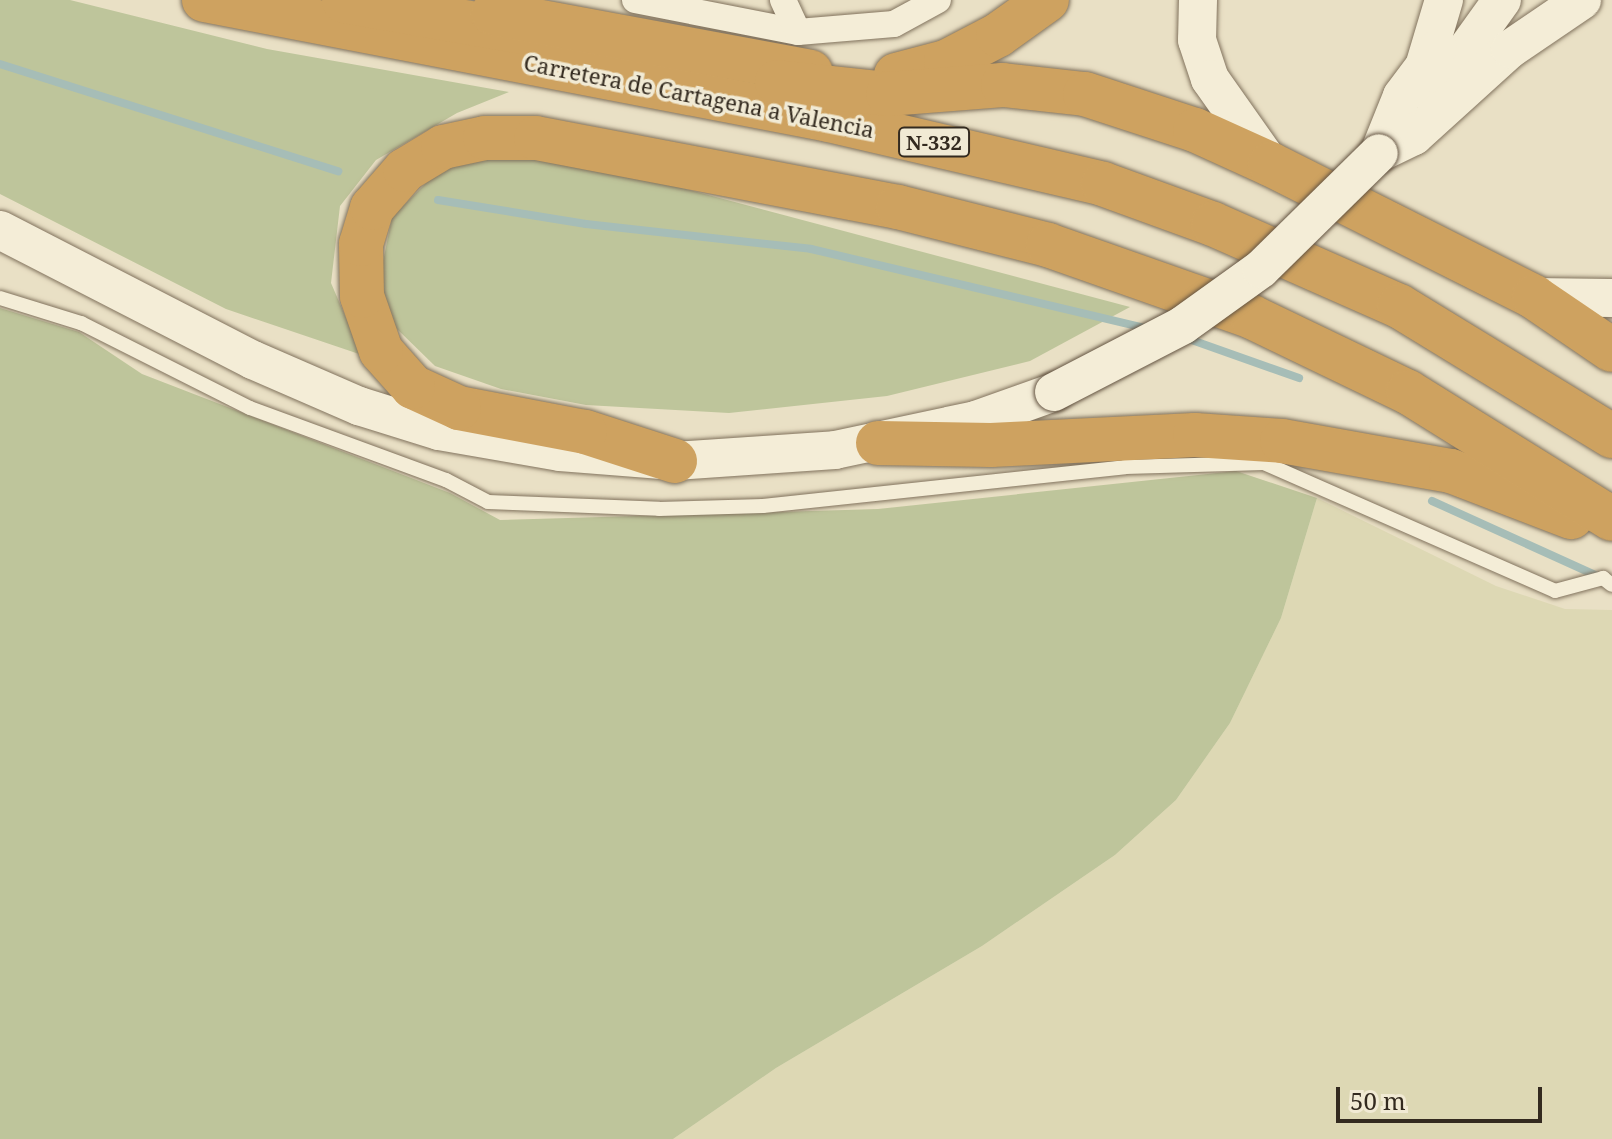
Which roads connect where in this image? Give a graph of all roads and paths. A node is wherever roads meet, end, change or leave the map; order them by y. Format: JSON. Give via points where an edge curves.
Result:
{"nodes":[{"id":1,"x":204,"y":0,"type":"edge"},
{"id":2,"x":336,"y":0,"type":"edge"},
{"id":3,"x":635,"y":0,"type":"edge"},
{"id":4,"x":783,"y":0,"type":"edge"},
{"id":5,"x":938,"y":0,"type":"edge"},
{"id":6,"x":1047,"y":0,"type":"edge"},
{"id":7,"x":1198,"y":0,"type":"edge"},
{"id":8,"x":1444,"y":0,"type":"edge"},
{"id":9,"x":1473,"y":0,"type":"edge"},
{"id":10,"x":1502,"y":0,"type":"edge"},
{"id":11,"x":1582,"y":0,"type":"edge"},
{"id":12,"x":415,"y":11,"type":"junction"},
{"id":13,"x":798,"y":32,"type":"junction"},
{"id":14,"x":1424,"y":67,"type":"junction"},
{"id":15,"x":1379,"y":153,"type":"junction"},
{"id":16,"x":1270,"y":164,"type":"junction"},
{"id":17,"x":0,"y":230,"type":"edge"},
{"id":18,"x":1534,"y":297,"type":"junction"},
{"id":19,"x":0,"y":298,"type":"edge"},
{"id":20,"x":1612,"y":298,"type":"edge"},
{"id":21,"x":1612,"y":350,"type":"edge"},
{"id":22,"x":1612,"y":436,"type":"edge"},
{"id":23,"x":878,"y":443,"type":"junction"},
{"id":24,"x":675,"y":461,"type":"junction"},
{"id":25,"x":1612,"y":519,"type":"edge"},
{"id":26,"x":1609,"y":568,"type":"edge"}],
"edges":[{"from":1,"to":22,"type":"highway","name":"Carretera de Cartagena a Valencia","number":"N-332","via":[[829,120],[1103,184],[1213,224],[1399,306]]},
{"from":2,"to":12,"type":"highway"},
{"from":3,"to":13,"type":"street"},
{"from":4,"to":13,"type":"street"},
{"from":5,"to":13,"type":"street","via":[[894,24]]},
{"from":6,"to":12,"type":"highway","via":[[998,35],[946,62],[895,75],[811,72],[485,11]]},
{"from":7,"to":16,"type":"main road","via":[[1197,40],[1210,79]]},
{"from":8,"to":14,"type":"main road"},
{"from":9,"to":14,"type":"main road"},
{"from":10,"to":15,"type":"main road","via":[[1411,126]]},
{"from":11,"to":15,"type":"main road","via":[[1510,49],[1414,136]]},
{"from":12,"to":16,"type":"highway","via":[[793,86],[888,94],[1003,85],[1085,94],[1195,130]]},
{"from":14,"to":15,"type":"main road","via":[[1402,96]]},
{"from":15,"to":23,"type":"main road","bridge":true,"via":[[1261,269],[1183,325],[1054,392],[976,420]]},
{"from":16,"to":18,"type":"highway"},
{"from":17,"to":24,"type":"main road","via":[[253,360],[359,406],[439,431],[545,450]]},
{"from":18,"to":20,"type":"main road"},
{"from":18,"to":21,"type":"highway"},
{"from":19,"to":26,"type":"lane","via":[[81,323],[250,408],[446,480],[488,502],[659,509],[763,506],[1125,467],[1264,463],[1555,591]]},
{"from":23,"to":24,"type":"main road","via":[[760,458]]},
{"from":23,"to":26,"type":"highway","via":[[991,445],[1195,435],[1312,445],[1451,471],[1565,513]]},
{"from":24,"to":25,"type":"highway","via":[[585,432],[459,408],[413,387],[381,351],[362,296],[361,244],[372,208],[405,170],[443,147],[485,138],[536,138],[898,207],[1048,245],[1252,317],[1408,392]]}]}
